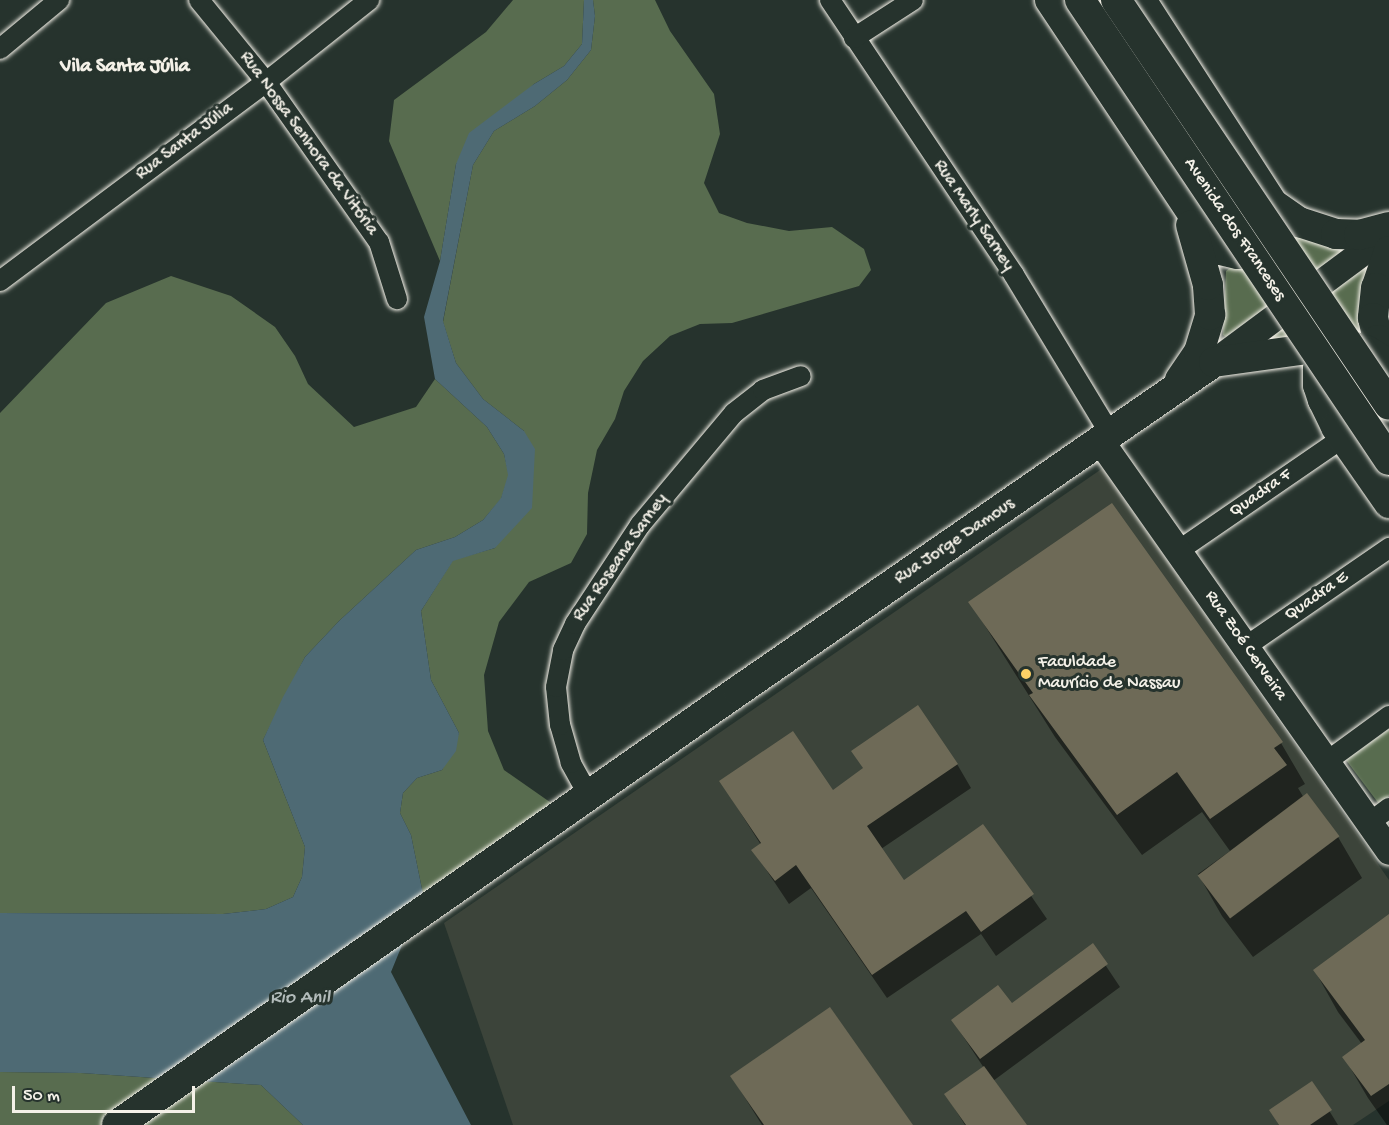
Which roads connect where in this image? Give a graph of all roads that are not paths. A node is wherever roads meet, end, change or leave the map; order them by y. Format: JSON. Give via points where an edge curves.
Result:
{"nodes":[{"id":1,"x":59,"y":0,"type":"edge"},
{"id":2,"x":199,"y":0,"type":"edge"},
{"id":3,"x":369,"y":0,"type":"edge"},
{"id":4,"x":830,"y":0,"type":"edge"},
{"id":5,"x":913,"y":0,"type":"edge"},
{"id":6,"x":1050,"y":0,"type":"edge"},
{"id":7,"x":1080,"y":0,"type":"edge"},
{"id":8,"x":1116,"y":0,"type":"edge"},
{"id":9,"x":1141,"y":0,"type":"edge"},
{"id":10,"x":854,"y":38,"type":"junction"},
{"id":11,"x":0,"y":49,"type":"edge"},
{"id":12,"x":266,"y":82,"type":"junction"},
{"id":13,"x":1268,"y":198,"type":"junction"},
{"id":14,"x":1186,"y":208,"type":"junction"},
{"id":15,"x":1389,"y":227,"type":"edge"},
{"id":16,"x":1389,"y":232,"type":"edge"},
{"id":17,"x":1389,"y":251,"type":"edge"},
{"id":18,"x":0,"y":281,"type":"edge"},
{"id":19,"x":397,"y":299,"type":"dead end"},
{"id":20,"x":1344,"y":344,"type":"junction"},
{"id":21,"x":1214,"y":362,"type":"junction"},
{"id":22,"x":1389,"y":364,"type":"edge"},
{"id":23,"x":801,"y":376,"type":"dead end"},
{"id":24,"x":1171,"y":393,"type":"junction"},
{"id":25,"x":1389,"y":405,"type":"edge"},
{"id":26,"x":1344,"y":437,"type":"junction"},
{"id":27,"x":1106,"y":438,"type":"junction"},
{"id":28,"x":1389,"y":460,"type":"edge"},
{"id":29,"x":1389,"y":503,"type":"edge"},
{"id":30,"x":1389,"y":548,"type":"edge"},
{"id":31,"x":1178,"y":551,"type":"junction"},
{"id":32,"x":1245,"y":647,"type":"junction"},
{"id":33,"x":1389,"y":716,"type":"edge"},
{"id":34,"x":1326,"y":762,"type":"junction"},
{"id":35,"x":589,"y":796,"type":"junction"},
{"id":36,"x":1379,"y":815,"type":"edge"},
{"id":37,"x":1389,"y":851,"type":"edge"},
{"id":38,"x":117,"y":1125,"type":"edge"}],
"edges":[{"from":1,"to":11,"type":"street"},
{"from":2,"to":12,"type":"street","name":"Rua Nossa Senhora da Vitória"},
{"from":3,"to":12,"type":"street","name":"Rua Santa Júlia"},
{"from":4,"to":10,"type":"street","name":"Rua Marly Sarney"},
{"from":5,"to":10,"type":"street"},
{"from":6,"to":14,"type":"main road"},
{"from":7,"to":28,"type":"main road","name":"Avenida dos Franceses","bridge":true},
{"from":8,"to":25,"type":"main road","name":"Avenida dos Franceses","bridge":true},
{"from":9,"to":13,"type":"main road"},
{"from":10,"to":27,"type":"street","name":"Rua Marly Sarney","via":[[1014,275]]},
{"from":12,"to":18,"type":"street","name":"Rua Santa Júlia"},
{"from":12,"to":19,"type":"street","name":"Rua Nossa Senhora da Vitória","via":[[379,242]]},
{"from":13,"to":14,"type":"main road","via":[[1272,209],[1270,233],[1257,248],[1238,254],[1216,247]]},
{"from":13,"to":15,"type":"main road","via":[[1293,219],[1324,232],[1359,235]]},
{"from":14,"to":24,"type":"main road","via":[[1208,285],[1210,315],[1199,352]]},
{"from":16,"to":21,"type":"street","name":"Rua Jorge Damous"},
{"from":17,"to":22,"type":"main road","via":[[1376,288],[1373,318]]},
{"from":20,"to":21,"type":"main road"},
{"from":20,"to":22,"type":"main road","via":[[1366,350]]},
{"from":20,"to":26,"type":"main road","via":[[1327,350],[1320,360],[1318,374],[1323,400]]},
{"from":21,"to":24,"type":"main road","name":"Rua Jorge Damous"},
{"from":23,"to":35,"type":"street","name":"Rua Roseana Sarney","via":[[763,390],[734,412],[640,525],[575,624],[563,650],[556,687],[570,763]]},
{"from":24,"to":27,"type":"main road","name":"Rua Jorge Damous"},
{"from":26,"to":29,"type":"main road"},
{"from":26,"to":31,"type":"street","name":"Quadra F"},
{"from":27,"to":31,"type":"street","name":"Rua Zoé Cerveira"},
{"from":27,"to":35,"type":"main road","name":"Rua Jorge Damous"},
{"from":30,"to":32,"type":"street","name":"Quadra E"},
{"from":31,"to":32,"type":"street","name":"Rua Zoé Cerveira"},
{"from":32,"to":34,"type":"street","name":"Rua Zoé Cerveira"},
{"from":33,"to":34,"type":"street"},
{"from":34,"to":36,"type":"street","name":"Rua Zoé Cerveira"},
{"from":35,"to":38,"type":"main road","name":"Rua Jorge Damous"},
{"from":36,"to":37,"type":"street","name":"Rua Zoé Cerveira"}]}
